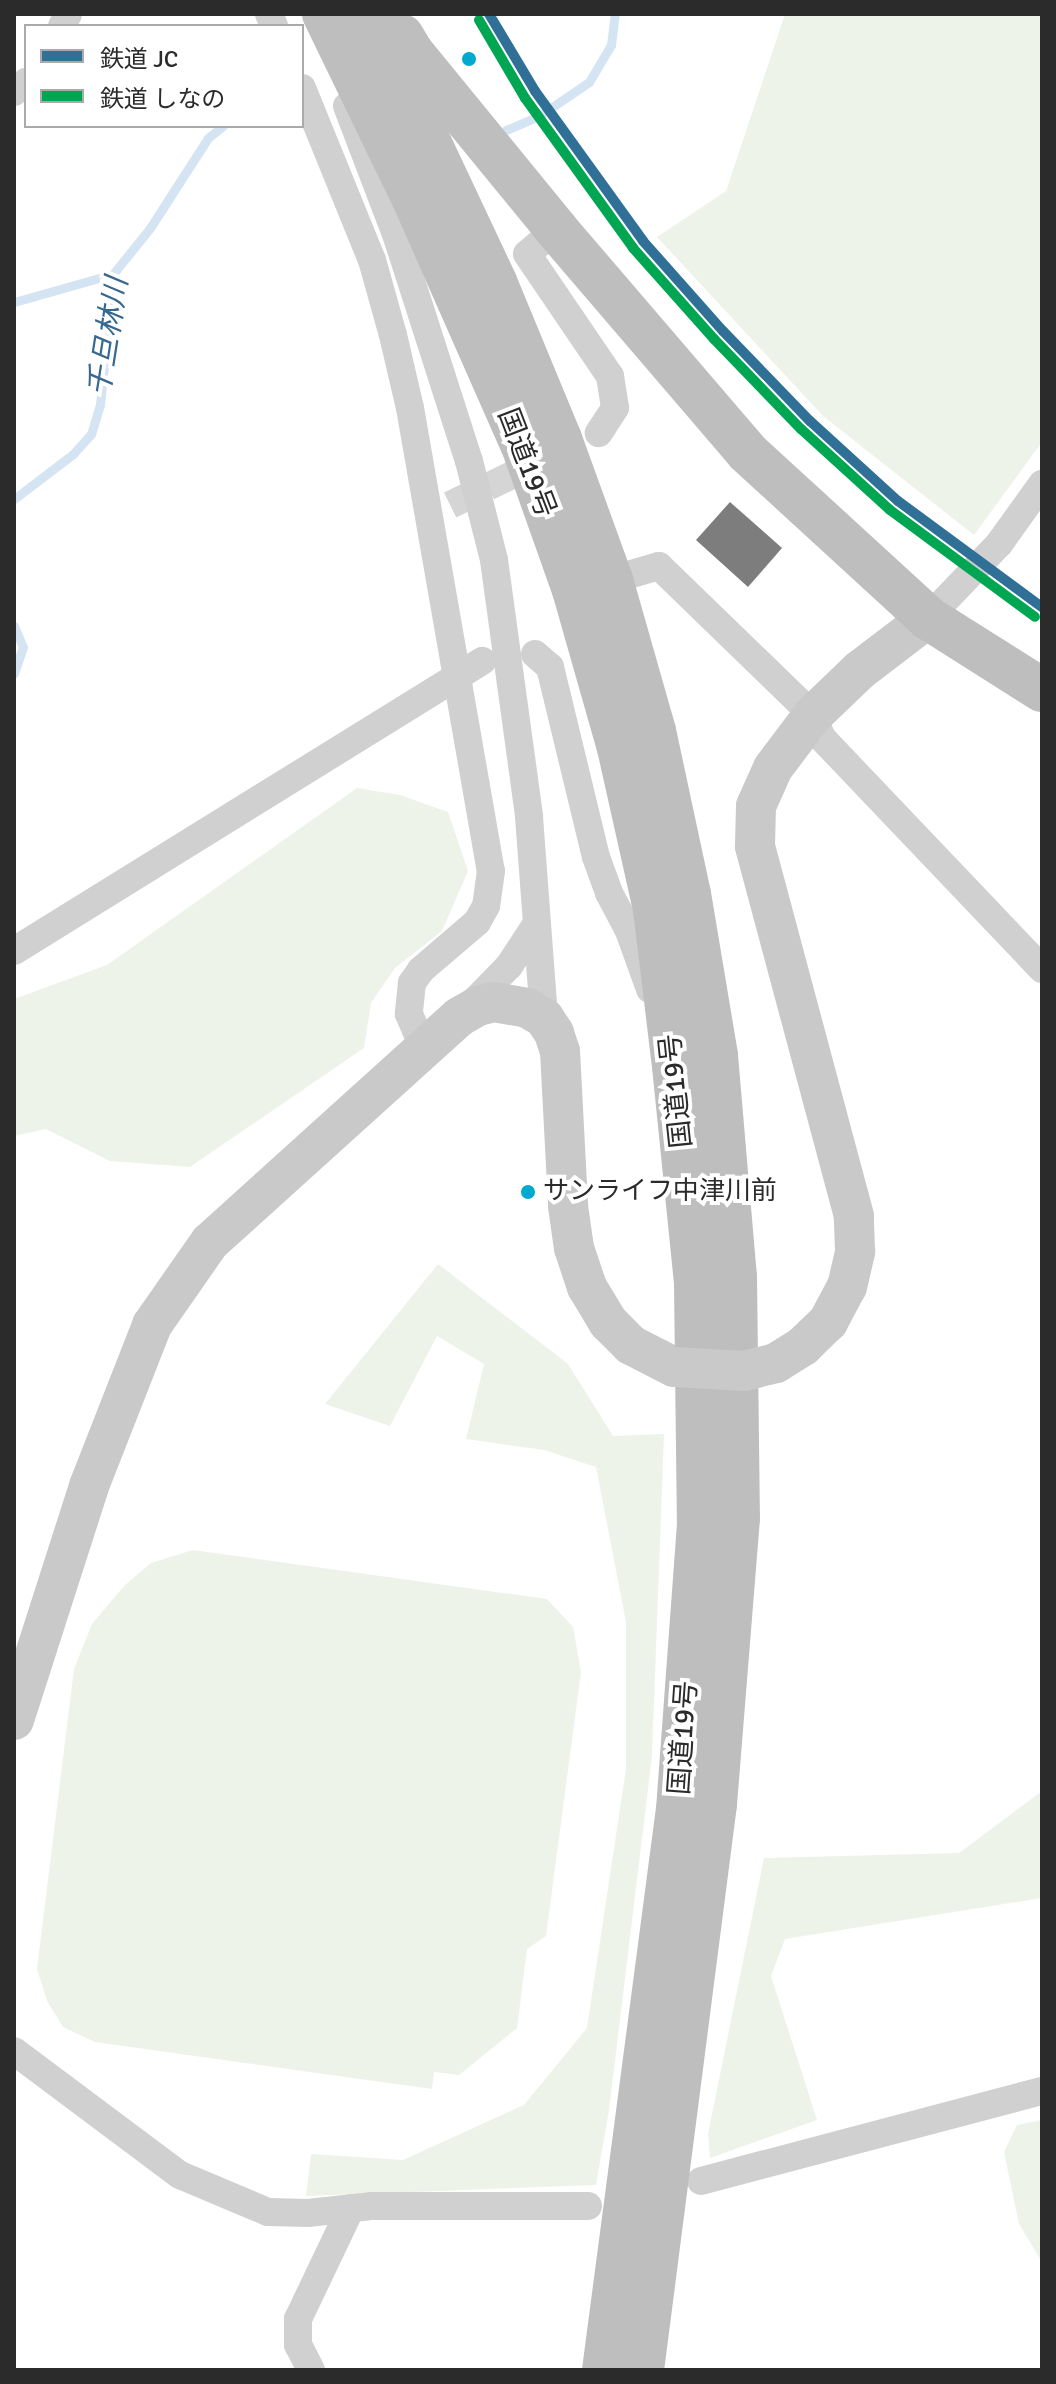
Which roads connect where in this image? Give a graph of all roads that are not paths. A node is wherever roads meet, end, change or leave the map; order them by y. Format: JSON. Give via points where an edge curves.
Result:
{"nodes":[{"id":1,"x":389,"y":14,"type":"edge"},
{"id":2,"x":341,"y":18,"type":"edge"},
{"id":3,"x":304,"y":93,"type":"edge"},
{"id":4,"x":541,"y":242,"type":"junction"},
{"id":5,"x":495,"y":282,"type":"junction"},
{"id":6,"x":599,"y":433,"type":"dead end"},
{"id":7,"x":1042,"y":484,"type":"edge"},
{"id":8,"x":611,"y":580,"type":"junction"},
{"id":9,"x":928,"y":618,"type":"junction"},
{"id":10,"x":535,"y":654,"type":"dead end"},
{"id":11,"x":482,"y":661,"type":"dead end"},
{"id":12,"x":456,"y":675,"type":"junction"},
{"id":13,"x":1042,"y":690,"type":"edge"},
{"id":14,"x":813,"y":715,"type":"junction"},
{"id":15,"x":537,"y":923,"type":"junction"},
{"id":16,"x":14,"y":951,"type":"edge"},
{"id":17,"x":1042,"y":969,"type":"edge"},
{"id":18,"x":459,"y":1017,"type":"junction"},
{"id":19,"x":544,"y":1018,"type":"junction"},
{"id":20,"x":424,"y":1049,"type":"junction"},
{"id":21,"x":674,"y":1066,"type":"junction"},
{"id":22,"x":14,"y":1720,"type":"edge"},
{"id":23,"x":14,"y":2051,"type":"edge"},
{"id":24,"x":1042,"y":2091,"type":"edge"},
{"id":25,"x":701,"y":2181,"type":"dead end"},
{"id":26,"x":588,"y":2206,"type":"dead end"},
{"id":27,"x":351,"y":2208,"type":"junction"},
{"id":28,"x":311,"y":2370,"type":"edge"},
{"id":29,"x":604,"y":2370,"type":"edge"},
{"id":30,"x":642,"y":2370,"type":"edge"}],
"edges":[{"from":1,"to":4,"type":"highway"},
{"from":2,"to":5,"type":"highway","name":"国道19号"},
{"from":2,"to":15,"type":"street","via":[[328,58],[402,252],[469,461],[494,560],[514,687]]},
{"from":2,"to":21,"type":"highway","name":"国道19号","via":[[523,446],[574,590],[619,748],[655,909]]},
{"from":3,"to":12,"type":"street","via":[[372,260],[440,510]]},
{"from":4,"to":5,"type":"street"},
{"from":4,"to":6,"type":"street","via":[[610,376],[615,408]]},
{"from":4,"to":9,"type":"highway","via":[[747,452]]},
{"from":5,"to":8,"type":"highway","name":"国道19号"},
{"from":7,"to":9,"type":"street","via":[[999,544]]},
{"from":8,"to":14,"type":"street","via":[[659,566]]},
{"from":8,"to":30,"type":"highway","name":"国道19号","via":[[654,731],[689,894],[716,1056],[735,1277],[738,1518],[715,1804]]},
{"from":9,"to":13,"type":"highway"},
{"from":9,"to":14,"type":"street","via":[[860,670]]},
{"from":10,"to":21,"type":"street","via":[[550,667],[596,857],[632,938]]},
{"from":11,"to":12,"type":"street"},
{"from":12,"to":16,"type":"street"},
{"from":12,"to":20,"type":"street","via":[[490,890],[477,922],[412,983],[409,1014]]},
{"from":14,"to":17,"type":"street","via":[[822,738]]},
{"from":14,"to":19,"type":"street","bridge":true,"via":[[773,768],[756,806],[755,846],[854,1216],[855,1251],[847,1287],[828,1322],[803,1346],[776,1363],[744,1371],[674,1367],[631,1345],[608,1322],[587,1287],[574,1248],[560,1051]]},
{"from":15,"to":18,"type":"street","via":[[509,966]]},
{"from":15,"to":19,"type":"street"},
{"from":18,"to":19,"type":"street","via":[[494,1002],[527,1008]]},
{"from":18,"to":20,"type":"street"},
{"from":20,"to":22,"type":"street","via":[[210,1242],[152,1325],[89,1486]]},
{"from":21,"to":29,"type":"highway","name":"国道19号","via":[[696,1284],[699,1524],[678,1809]]},
{"from":23,"to":27,"type":"street","via":[[180,2175],[268,2212]]},
{"from":24,"to":25,"type":"street"},
{"from":26,"to":27,"type":"street"},
{"from":27,"to":28,"type":"street","via":[[298,2319],[298,2345]]}]}
